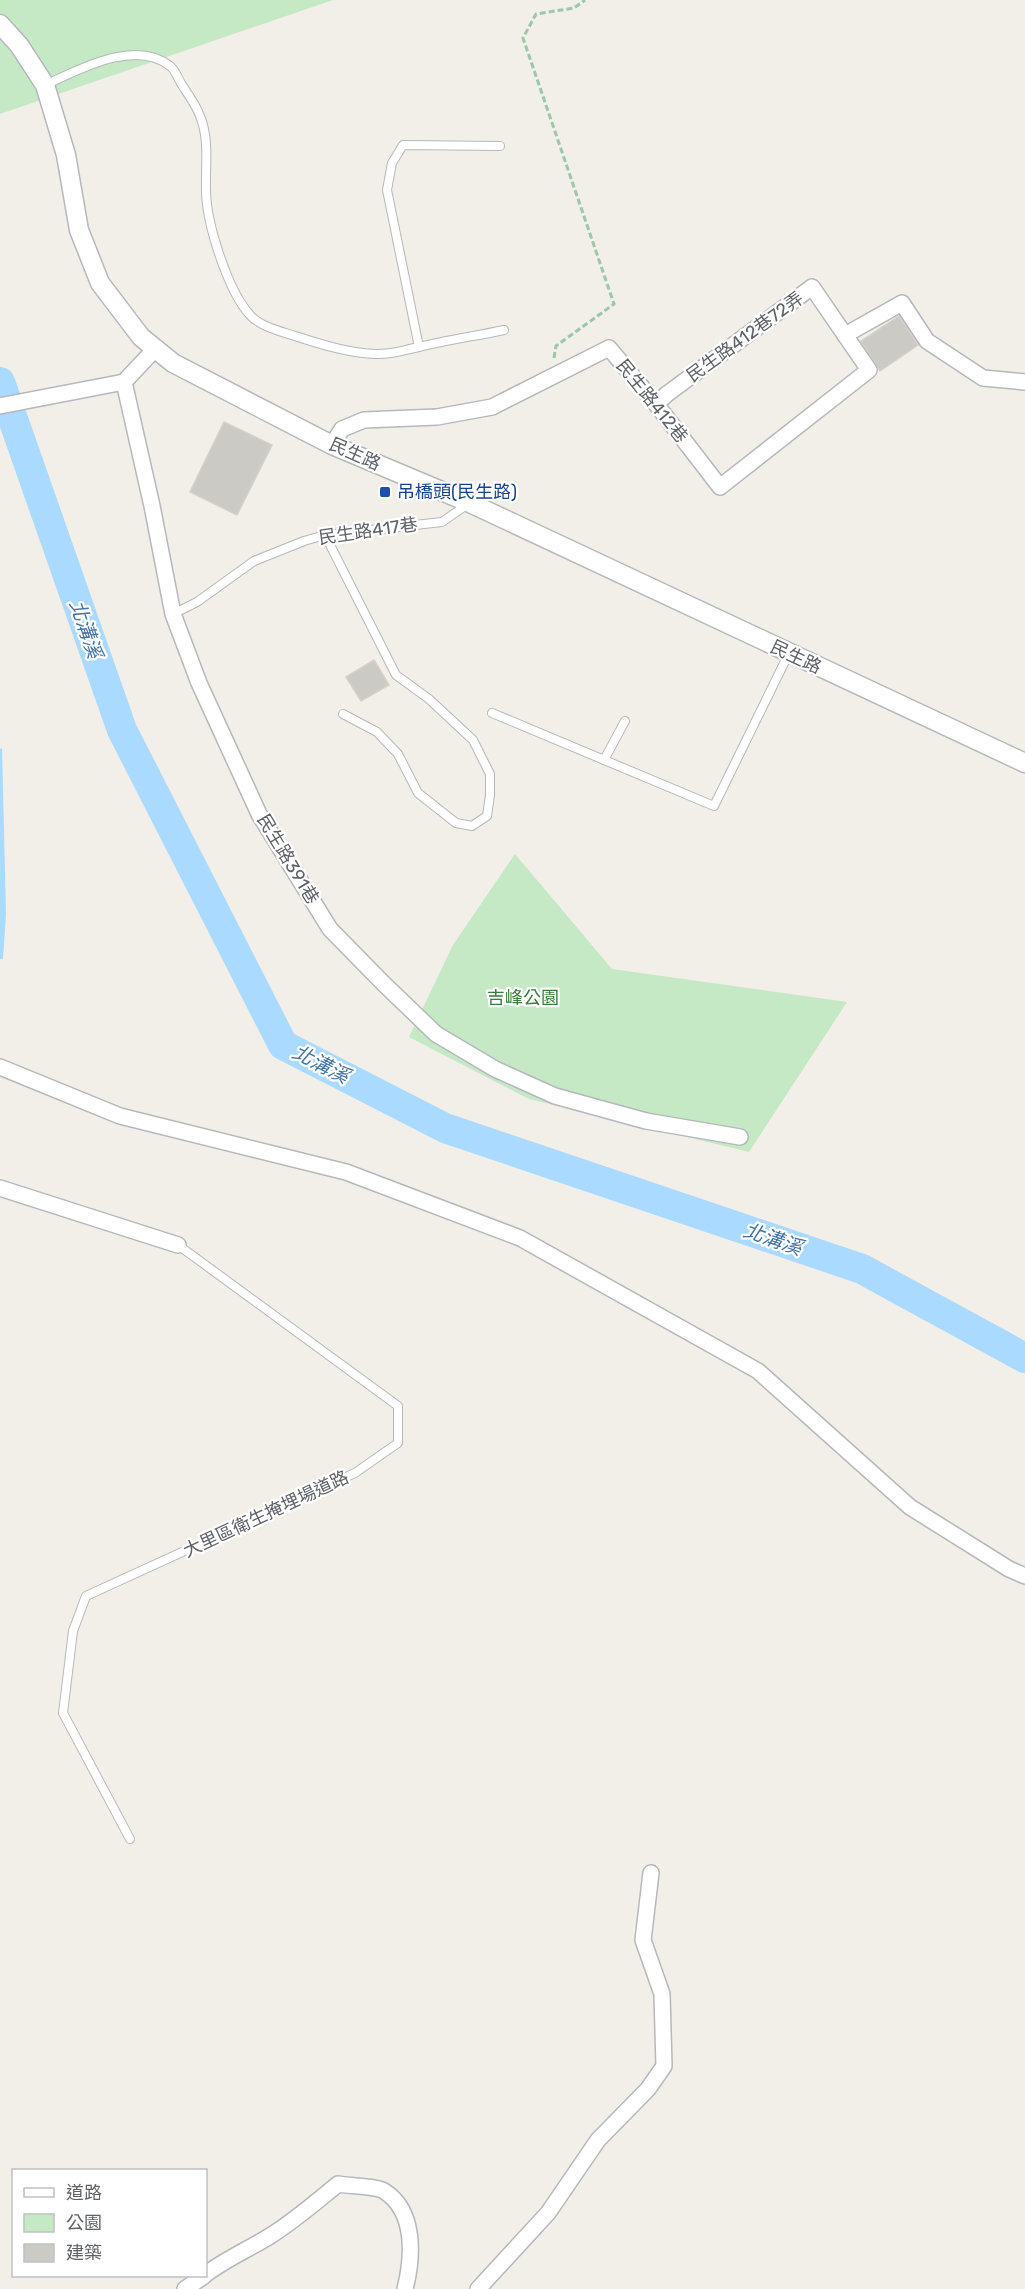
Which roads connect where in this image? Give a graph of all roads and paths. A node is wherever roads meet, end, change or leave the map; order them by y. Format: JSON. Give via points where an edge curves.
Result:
{"nodes":[{"id":1,"x":585,"y":0,"type":"edge"},
{"id":2,"x":0,"y":24,"type":"edge"},
{"id":3,"x":45,"y":85,"type":"junction"},
{"id":4,"x":500,"y":146,"type":"dead end"},
{"id":5,"x":504,"y":330,"type":"dead end"},
{"id":6,"x":845,"y":335,"type":"junction"},
{"id":7,"x":418,"y":347,"type":"junction"},
{"id":8,"x":155,"y":349,"type":"junction"},
{"id":9,"x":869,"y":370,"type":"joint"},
{"id":10,"x":552,"y":377,"type":"junction"},
{"id":11,"x":123,"y":382,"type":"junction"},
{"id":12,"x":1025,"y":382,"type":"edge"},
{"id":13,"x":656,"y":404,"type":"junction"},
{"id":14,"x":0,"y":406,"type":"edge"},
{"id":15,"x":332,"y":445,"type":"junction"},
{"id":16,"x":470,"y":503,"type":"junction"},
{"id":17,"x":325,"y":535,"type":"junction"},
{"id":18,"x":173,"y":614,"type":"junction"},
{"id":19,"x":789,"y":653,"type":"junction"},
{"id":20,"x":492,"y":713,"type":"dead end"},
{"id":21,"x":343,"y":714,"type":"dead end"},
{"id":22,"x":625,"y":721,"type":"dead end"},
{"id":23,"x":604,"y":760,"type":"junction"},
{"id":24,"x":1025,"y":763,"type":"edge"},
{"id":25,"x":0,"y":1066,"type":"edge"},
{"id":26,"x":740,"y":1137,"type":"dead end"},
{"id":27,"x":0,"y":1188,"type":"edge"},
{"id":28,"x":178,"y":1245,"type":"joint"},
{"id":29,"x":1025,"y":1576,"type":"edge"},
{"id":30,"x":130,"y":1839,"type":"dead end"},
{"id":31,"x":651,"y":1873,"type":"dead end"},
{"id":32,"x":207,"y":2274,"type":"edge"},
{"id":33,"x":202,"y":2277,"type":"edge"},
{"id":34,"x":185,"y":2289,"type":"edge"},
{"id":35,"x":405,"y":2289,"type":"edge"},
{"id":36,"x":478,"y":2289,"type":"edge"}],
"edges":[{"from":1,"to":10,"type":"path","via":[[574,8],[536,14],[523,38],[614,304],[556,346]]},
{"from":2,"to":3,"type":"street","name":"民生路"},
{"from":3,"to":7,"type":"lane","via":[[91,63],[119,56],[138,55],[170,66],[201,116],[208,214],[223,265],[250,316],[269,328],[323,345],[373,354]]},
{"from":3,"to":8,"type":"street","name":"民生路","via":[[66,155],[79,230],[100,283],[141,337]]},
{"from":4,"to":7,"type":"lane","via":[[403,145],[392,163],[387,190]]},
{"from":5,"to":7,"type":"lane"},
{"from":6,"to":9,"type":"street","name":"民生路412巷72弄"},
{"from":6,"to":12,"type":"street","via":[[902,303],[927,340],[983,378]]},
{"from":6,"to":13,"type":"street","name":"民生路412巷72弄","via":[[812,287]]},
{"from":8,"to":11,"type":"street"},
{"from":8,"to":15,"type":"street","name":"民生路","via":[[173,363]]},
{"from":9,"to":13,"type":"street","name":"民生路412巷","via":[[720,487]]},
{"from":10,"to":13,"type":"street","name":"民生路412巷","via":[[609,348]]},
{"from":10,"to":15,"type":"street","name":"民生路412巷","via":[[492,407],[437,417],[364,420],[342,429]]},
{"from":11,"to":14,"type":"street"},
{"from":11,"to":18,"type":"street","name":"民生路391巷"},
{"from":15,"to":16,"type":"street","name":"民生路"},
{"from":16,"to":17,"type":"lane","name":"民生路417巷","via":[[442,522]]},
{"from":16,"to":19,"type":"street","name":"民生路"},
{"from":17,"to":18,"type":"lane","name":"民生路417巷","via":[[254,561],[197,602]]},
{"from":17,"to":21,"type":"lane","via":[[396,675],[474,740],[490,774],[487,816],[472,826],[456,823],[418,793],[398,754],[377,732]]},
{"from":18,"to":26,"type":"street","name":"民生路391巷","via":[[199,683],[259,814],[330,929],[436,1034],[495,1069],[555,1096],[646,1121]]},
{"from":19,"to":23,"type":"lane","via":[[714,806]]},
{"from":19,"to":24,"type":"street","name":"民生路"},
{"from":20,"to":23,"type":"lane"},
{"from":22,"to":23,"type":"lane"},
{"from":25,"to":29,"type":"street","via":[[120,1116],[346,1172],[520,1238],[758,1371],[910,1507]]},
{"from":27,"to":28,"type":"street"},
{"from":28,"to":30,"type":"lane","name":"大里區衛生掩埋場道路","via":[[398,1406],[398,1443],[355,1473],[86,1596],[73,1631],[63,1713]]},
{"from":31,"to":36,"type":"street","via":[[643,1940],[662,1994],[664,2066],[648,2089],[598,2140],[548,2213]]},
{"from":32,"to":35,"type":"street","via":[[270,2236],[338,2184],[383,2190],[404,2212],[409,2231]]},
{"from":33,"to":34,"type":"street"}]}
